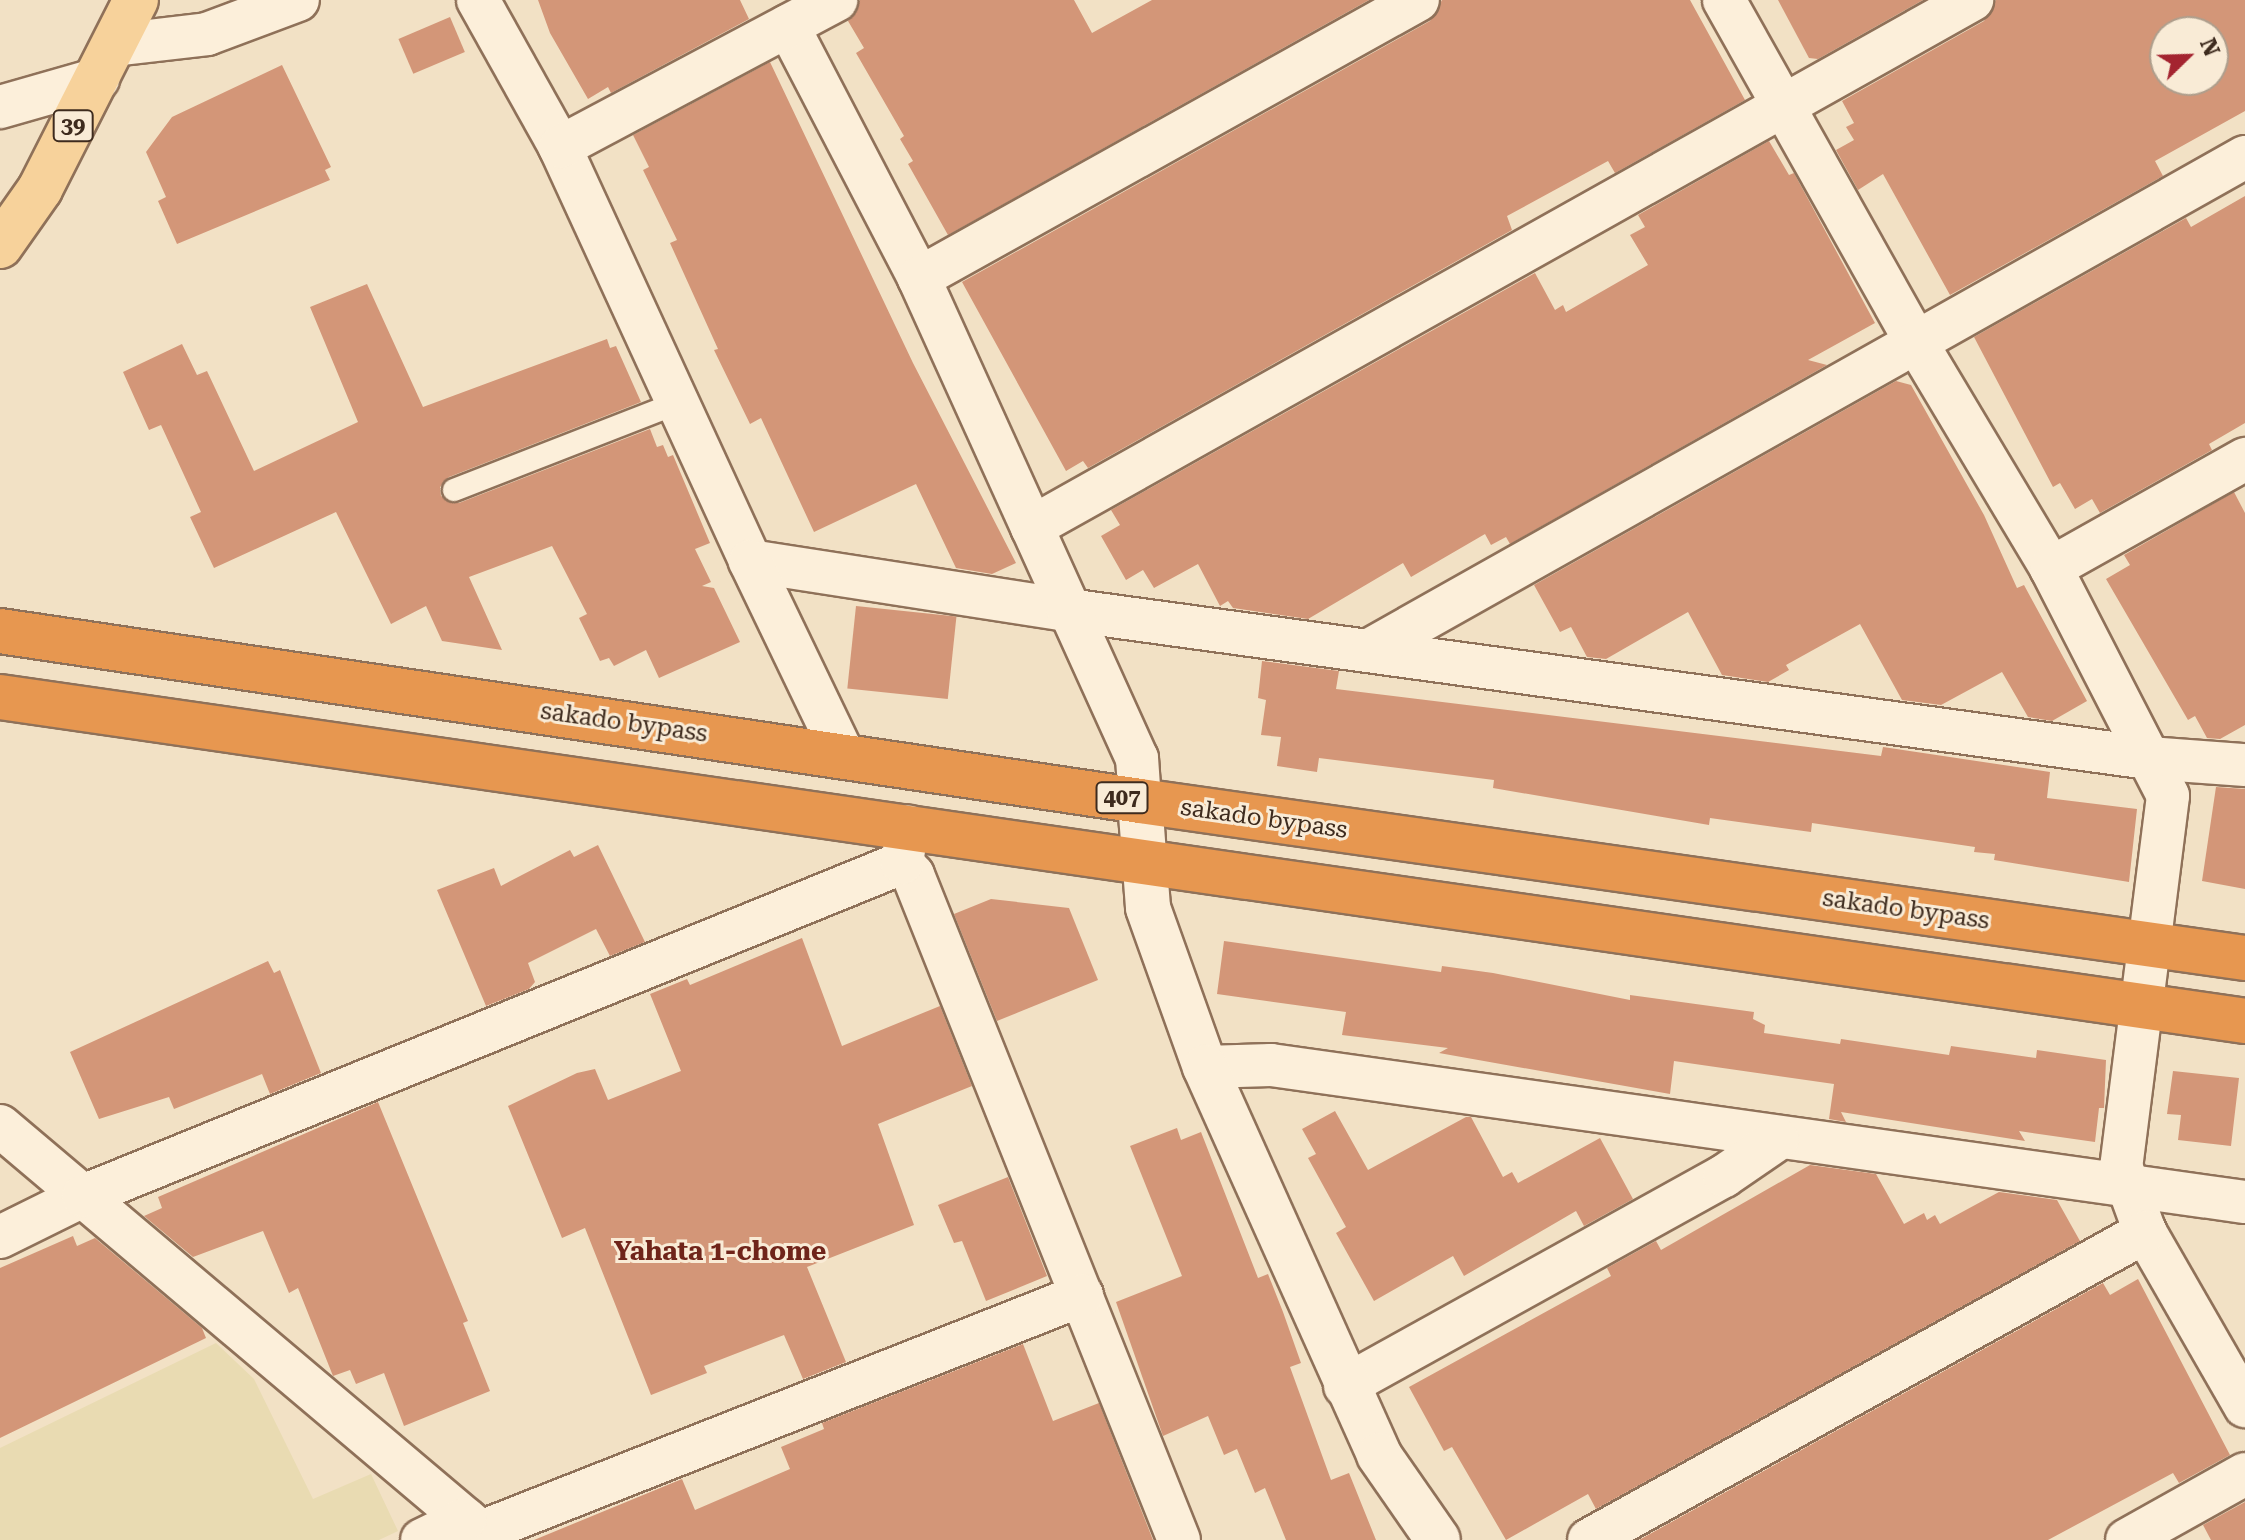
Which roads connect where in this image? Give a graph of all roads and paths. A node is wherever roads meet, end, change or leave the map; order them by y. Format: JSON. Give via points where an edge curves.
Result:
{"nodes":[{"id":1,"x":136,"y":0,"type":"edge"},
{"id":2,"x":298,"y":0,"type":"edge"},
{"id":3,"x":478,"y":0,"type":"edge"},
{"id":4,"x":836,"y":0,"type":"edge"},
{"id":5,"x":1418,"y":0,"type":"edge"},
{"id":6,"x":1724,"y":0,"type":"edge"},
{"id":7,"x":1972,"y":0,"type":"edge"},
{"id":8,"x":788,"y":26,"type":"junction"},
{"id":9,"x":106,"y":62,"type":"junction"},
{"id":10,"x":1784,"y":106,"type":"junction"},
{"id":11,"x":0,"y":107,"type":"edge"},
{"id":12,"x":560,"y":147,"type":"junction"},
{"id":13,"x":2245,"y":157,"type":"edge"},
{"id":14,"x":0,"y":246,"type":"edge"},
{"id":15,"x":919,"y":278,"type":"junction"},
{"id":16,"x":1916,"y":342,"type":"junction"},
{"id":17,"x":677,"y":403,"type":"junction"},
{"id":18,"x":2245,"y":459,"type":"edge"},
{"id":19,"x":454,"y":490,"type":"dead end"},
{"id":20,"x":1032,"y":527,"type":"junction"},
{"id":21,"x":750,"y":561,"type":"junction"},
{"id":22,"x":2051,"y":568,"type":"junction"},
{"id":23,"x":1068,"y":610,"type":"junction"},
{"id":24,"x":0,"y":631,"type":"edge"},
{"id":25,"x":1373,"y":648,"type":"junction"},
{"id":26,"x":0,"y":697,"type":"edge"},
{"id":27,"x":844,"y":756,"type":"junction"},
{"id":28,"x":2149,"y":758,"type":"junction"},
{"id":29,"x":2245,"y":765,"type":"edge"},
{"id":30,"x":1140,"y":801,"type":"junction"},
{"id":31,"x":905,"y":844,"type":"junction"},
{"id":32,"x":1142,"y":864,"type":"junction"},
{"id":33,"x":2149,"y":944,"type":"junction"},
{"id":34,"x":2245,"y":958,"type":"edge"},
{"id":35,"x":2141,"y":1006,"type":"junction"},
{"id":36,"x":2245,"y":1021,"type":"edge"},
{"id":37,"x":1205,"y":1067,"type":"junction"},
{"id":38,"x":0,"y":1126,"type":"edge"},
{"id":39,"x":1778,"y":1139,"type":"junction"},
{"id":40,"x":2127,"y":1184,"type":"junction"},
{"id":41,"x":83,"y":1196,"type":"junction"},
{"id":42,"x":2245,"y":1202,"type":"edge"},
{"id":43,"x":2145,"y":1232,"type":"junction"},
{"id":44,"x":0,"y":1237,"type":"edge"},
{"id":45,"x":1082,"y":1295,"type":"junction"},
{"id":46,"x":1345,"y":1386,"type":"junction"},
{"id":47,"x":2245,"y":1406,"type":"edge"},
{"id":48,"x":2245,"y":1474,"type":"edge"},
{"id":49,"x":479,"y":1530,"type":"edge"},
{"id":50,"x":422,"y":1540,"type":"edge"},
{"id":51,"x":1179,"y":1540,"type":"edge"},
{"id":52,"x":1438,"y":1540,"type":"edge"},
{"id":53,"x":1589,"y":1540,"type":"edge"},
{"id":54,"x":2127,"y":1540,"type":"edge"}],
"edges":[{"from":1,"to":9,"type":"main road","number":"39"},
{"from":2,"to":9,"type":"street","via":[[207,34]]},
{"from":3,"to":12,"type":"street"},
{"from":4,"to":8,"type":"street"},
{"from":5,"to":15,"type":"street"},
{"from":6,"to":10,"type":"street"},
{"from":7,"to":10,"type":"street"},
{"from":8,"to":12,"type":"street"},
{"from":8,"to":15,"type":"street"},
{"from":9,"to":11,"type":"street"},
{"from":9,"to":14,"type":"main road","number":"39","via":[[40,189]]},
{"from":10,"to":16,"type":"street"},
{"from":10,"to":20,"type":"street"},
{"from":12,"to":17,"type":"street"},
{"from":13,"to":16,"type":"street"},
{"from":15,"to":20,"type":"street"},
{"from":16,"to":22,"type":"street"},
{"from":16,"to":25,"type":"street"},
{"from":17,"to":19,"type":"lane"},
{"from":17,"to":21,"type":"street"},
{"from":18,"to":22,"type":"street"},
{"from":20,"to":23,"type":"street"},
{"from":21,"to":23,"type":"street"},
{"from":21,"to":27,"type":"street"},
{"from":22,"to":28,"type":"street"},
{"from":23,"to":25,"type":"street"},
{"from":23,"to":30,"type":"street","via":[[1137,758]]},
{"from":24,"to":27,"type":"highway","name":"sakado bypass","number":"407"},
{"from":25,"to":28,"type":"street"},
{"from":26,"to":31,"type":"highway"},
{"from":27,"to":30,"type":"highway","name":"sakado bypass","number":"407"},
{"from":28,"to":29,"type":"street"},
{"from":28,"to":33,"type":"street","via":[[2168,796]]},
{"from":30,"to":32,"type":"street"},
{"from":30,"to":33,"type":"highway","name":"sakado bypass","number":"407"},
{"from":31,"to":32,"type":"highway"},
{"from":31,"to":41,"type":"street"},
{"from":31,"to":45,"type":"street"},
{"from":32,"to":35,"type":"highway"},
{"from":32,"to":37,"type":"street","via":[[1159,944]]},
{"from":33,"to":34,"type":"highway","name":"sakado bypass","number":"407"},
{"from":33,"to":35,"type":"street"},
{"from":35,"to":36,"type":"highway"},
{"from":35,"to":40,"type":"street","via":[[2121,1166]]},
{"from":37,"to":39,"type":"street","via":[[1271,1065]]},
{"from":37,"to":46,"type":"street"},
{"from":38,"to":41,"type":"street"},
{"from":39,"to":40,"type":"street"},
{"from":39,"to":46,"type":"street","via":[[1724,1176]]},
{"from":40,"to":42,"type":"street"},
{"from":40,"to":43,"type":"street"},
{"from":41,"to":44,"type":"street"},
{"from":41,"to":49,"type":"street"},
{"from":43,"to":47,"type":"street"},
{"from":43,"to":53,"type":"street"},
{"from":45,"to":49,"type":"street"},
{"from":45,"to":51,"type":"street"},
{"from":46,"to":52,"type":"street","via":[[1379,1455]]},
{"from":48,"to":54,"type":"street"},
{"from":49,"to":50,"type":"street"}]}
